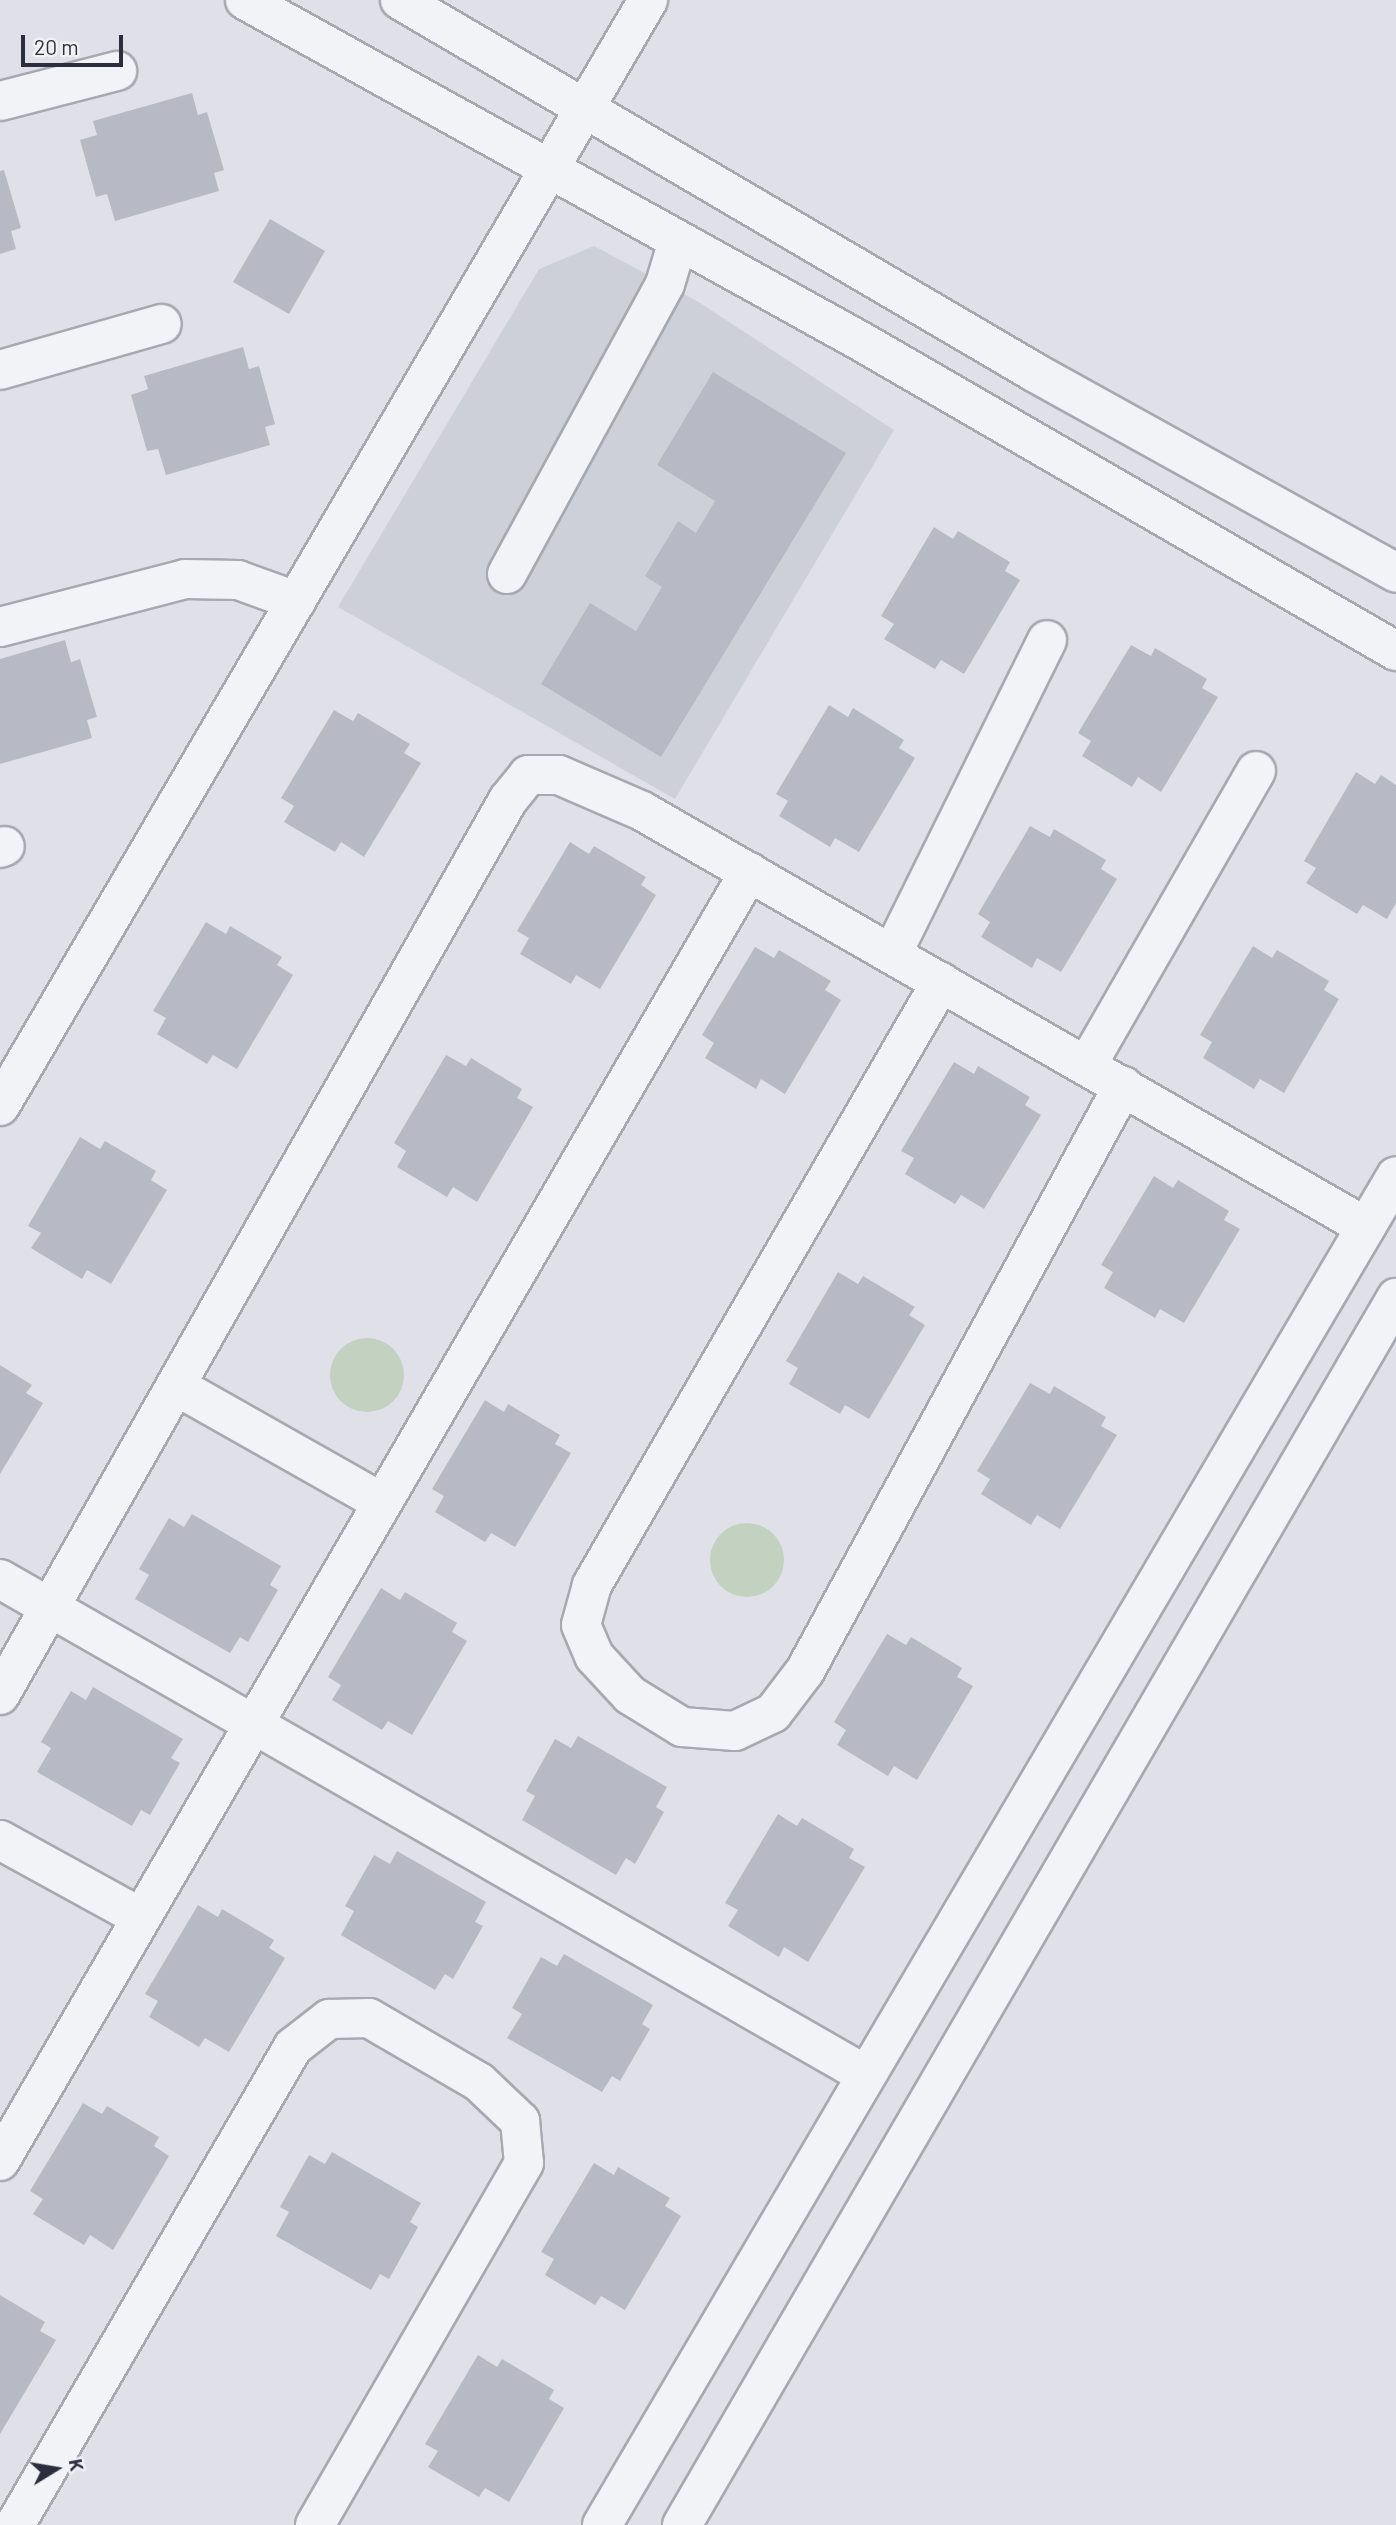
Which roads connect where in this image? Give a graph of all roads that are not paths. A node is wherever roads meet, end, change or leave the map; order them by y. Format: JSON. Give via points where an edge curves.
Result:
{"nodes":[{"id":1,"x":245,"y":0,"type":"edge"},
{"id":2,"x":400,"y":0,"type":"edge"},
{"id":3,"x":648,"y":0,"type":"edge"},
{"id":4,"x":117,"y":71,"type":"dead end"},
{"id":5,"x":0,"y":101,"type":"edge"},
{"id":6,"x":584,"y":106,"type":"junction"},
{"id":7,"x":549,"y":171,"type":"junction"},
{"id":8,"x":678,"y":242,"type":"junction"},
{"id":9,"x":162,"y":324,"type":"dead end"},
{"id":10,"x":0,"y":370,"type":"edge"},
{"id":11,"x":1396,"y":573,"type":"edge"},
{"id":12,"x":507,"y":574,"type":"dead end"},
{"id":13,"x":296,"y":601,"type":"junction"},
{"id":14,"x":0,"y":627,"type":"edge"},
{"id":15,"x":1047,"y":640,"type":"dead end"},
{"id":16,"x":1396,"y":651,"type":"edge"},
{"id":17,"x":1256,"y":771,"type":"dead end"},
{"id":18,"x":749,"y":872,"type":"junction"},
{"id":19,"x":892,"y":954,"type":"junction"},
{"id":20,"x":941,"y":982,"type":"junction"},
{"id":21,"x":1087,"y":1065,"type":"junction"},
{"id":22,"x":1123,"y":1086,"type":"junction"},
{"id":23,"x":0,"y":1106,"type":"edge"},
{"id":24,"x":1396,"y":1176,"type":"edge"},
{"id":25,"x":1366,"y":1227,"type":"junction"},
{"id":26,"x":1396,"y":1298,"type":"edge"},
{"id":27,"x":176,"y":1386,"type":"junction"},
{"id":28,"x":381,"y":1502,"type":"junction"},
{"id":29,"x":0,"y":1579,"type":"edge"},
{"id":30,"x":51,"y":1609,"type":"junction"},
{"id":31,"x":0,"y":1695,"type":"edge"},
{"id":32,"x":252,"y":1723,"type":"junction"},
{"id":33,"x":0,"y":1840,"type":"edge"},
{"id":34,"x":140,"y":1917,"type":"junction"},
{"id":35,"x":866,"y":2075,"type":"junction"},
{"id":36,"x":0,"y":2161,"type":"edge"},
{"id":37,"x":15,"y":2525,"type":"edge"},
{"id":38,"x":315,"y":2525,"type":"edge"},
{"id":39,"x":602,"y":2525,"type":"edge"},
{"id":40,"x":682,"y":2525,"type":"edge"}],
"edges":[{"from":1,"to":7,"type":"street"},
{"from":2,"to":6,"type":"street"},
{"from":3,"to":6,"type":"street"},
{"from":4,"to":5,"type":"street"},
{"from":6,"to":7,"type":"street"},
{"from":6,"to":11,"type":"street","via":[[1034,372]]},
{"from":7,"to":8,"type":"street"},
{"from":7,"to":13,"type":"street"},
{"from":8,"to":12,"type":"street","via":[[665,284]]},
{"from":8,"to":16,"type":"street","via":[[862,342]]},
{"from":9,"to":10,"type":"street"},
{"from":13,"to":14,"type":"street","via":[[238,580],[185,579]]},
{"from":13,"to":23,"type":"street"},
{"from":15,"to":19,"type":"street"},
{"from":17,"to":21,"type":"street"},
{"from":18,"to":19,"type":"street"},
{"from":18,"to":27,"type":"street","via":[[559,775],[528,775],[508,800]]},
{"from":18,"to":28,"type":"street"},
{"from":19,"to":20,"type":"street"},
{"from":20,"to":21,"type":"street"},
{"from":20,"to":22,"type":"street","via":[[593,1585],[581,1625],[594,1656],[630,1695],[682,1727],[735,1731],[773,1713],[805,1671]]},
{"from":21,"to":22,"type":"street"},
{"from":22,"to":25,"type":"street"},
{"from":24,"to":25,"type":"street"},
{"from":25,"to":35,"type":"street"},
{"from":26,"to":40,"type":"street"},
{"from":27,"to":28,"type":"street"},
{"from":27,"to":30,"type":"street"},
{"from":28,"to":32,"type":"street"},
{"from":29,"to":30,"type":"street"},
{"from":30,"to":31,"type":"street"},
{"from":30,"to":32,"type":"street"},
{"from":32,"to":34,"type":"street"},
{"from":32,"to":35,"type":"street"},
{"from":33,"to":34,"type":"street"},
{"from":34,"to":36,"type":"street"},
{"from":35,"to":39,"type":"street"},
{"from":37,"to":38,"type":"street","via":[[293,2047],[329,2019],[369,2018],[478,2082],[520,2122],[524,2163]]}]}
